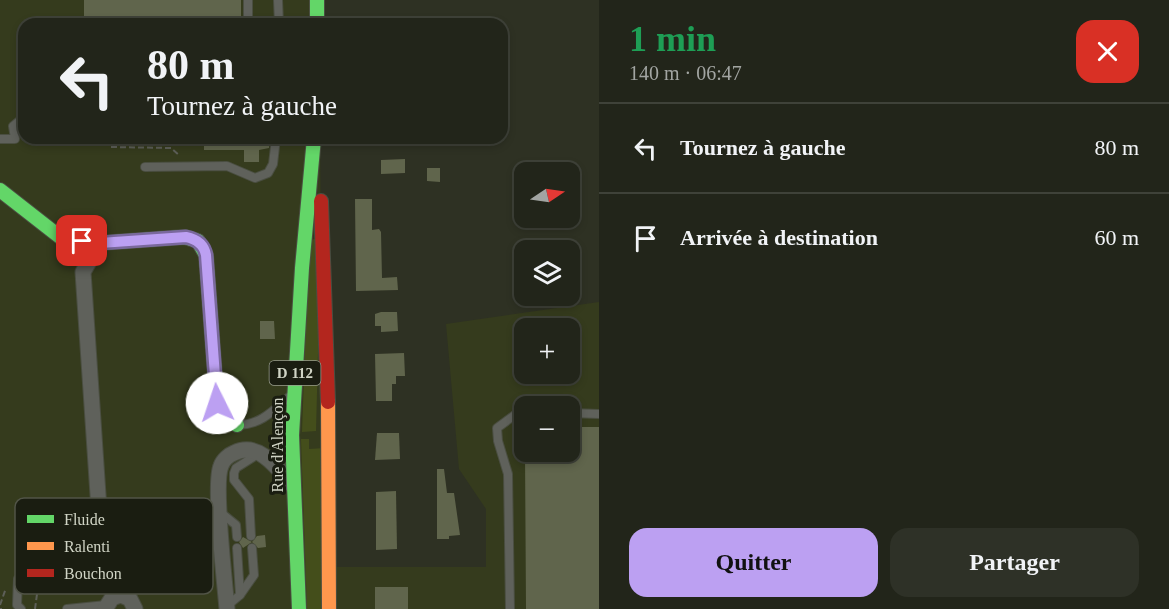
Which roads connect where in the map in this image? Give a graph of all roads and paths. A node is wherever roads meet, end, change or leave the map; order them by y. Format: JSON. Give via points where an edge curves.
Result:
{"nodes":[{"id":1,"x":248,"y":0,"type":"edge"},
{"id":2,"x":278,"y":0,"type":"edge"},
{"id":3,"x":317,"y":0,"type":"edge"},
{"id":4,"x":248,"y":18,"type":"edge"},
{"id":5,"x":279,"y":18,"type":"edge"},
{"id":6,"x":317,"y":18,"type":"edge"},
{"id":7,"x":18,"y":122,"type":"edge"},
{"id":8,"x":0,"y":139,"type":"edge"},
{"id":9,"x":275,"y":144,"type":"edge"},
{"id":10,"x":315,"y":144,"type":"edge"},
{"id":11,"x":316,"y":144,"type":"edge"},
{"id":12,"x":111,"y":147,"type":"dead end"},
{"id":13,"x":187,"y":155,"type":"dead end"},
{"id":14,"x":145,"y":167,"type":"dead end"},
{"id":15,"x":0,"y":190,"type":"edge"},
{"id":16,"x":100,"y":243,"type":"junction"},
{"id":17,"x":294,"y":392,"type":"junction"},
{"id":18,"x":580,"y":413,"type":"edge"},
{"id":19,"x":599,"y":414,"type":"edge"},
{"id":20,"x":514,"y":415,"type":"edge"},
{"id":21,"x":237,"y":425,"type":"joint"},
{"id":22,"x":259,"y":453,"type":"junction"},
{"id":23,"x":293,"y":486,"type":"junction"},
{"id":24,"x":98,"y":498,"type":"edge"},
{"id":25,"x":220,"y":512,"type":"junction"},
{"id":26,"x":252,"y":536,"type":"dead end"},
{"id":27,"x":237,"y":537,"type":"dead end"},
{"id":28,"x":252,"y":548,"type":"dead end"},
{"id":29,"x":237,"y":549,"type":"dead end"},
{"id":30,"x":17,"y":594,"type":"edge"},
{"id":31,"x":37,"y":594,"type":"dead end"},
{"id":32,"x":240,"y":596,"type":"junction"},
{"id":33,"x":109,"y":603,"type":"edge"},
{"id":34,"x":227,"y":608,"type":"edge"},
{"id":35,"x":21,"y":609,"type":"edge"},
{"id":36,"x":35,"y":609,"type":"edge"},
{"id":37,"x":67,"y":609,"type":"edge"},
{"id":38,"x":135,"y":609,"type":"edge"},
{"id":39,"x":299,"y":609,"type":"edge"},
{"id":40,"x":329,"y":609,"type":"edge"},
{"id":41,"x":510,"y":609,"type":"edge"}],
"edges":[{"from":1,"to":4,"type":"lane"},
{"from":2,"to":5,"type":"lane"},
{"from":3,"to":6,"type":"main road"},
{"from":7,"to":8,"type":"lane","via":[[13,126],[15,138]]},
{"from":9,"to":14,"type":"lane","via":[[268,173],[255,178],[227,166]]},
{"from":10,"to":17,"type":"main road","name":"Rue d'Alençon","number":"D 112"},
{"from":11,"to":40,"type":"main road","name":"Rue d'Alençon","number":"D 112","via":[[328,370]]},
{"from":12,"to":13,"type":"path","via":[[171,148],[177,155]]},
{"from":15,"to":16,"type":"main road","via":[[60,237]]},
{"from":16,"to":21,"type":"main road","via":[[186,237],[202,245],[206,255],[217,403],[226,418]]},
{"from":16,"to":24,"type":"street","via":[[83,272]]},
{"from":17,"to":21,"type":"lane","via":[[266,417]]},
{"from":17,"to":23,"type":"main road","name":"Rue d'Alençon","number":"D 112"},
{"from":18,"to":19,"type":"lane"},
{"from":20,"to":41,"type":"lane","via":[[497,428],[508,474]]},
{"from":22,"to":23,"type":"street"},
{"from":22,"to":25,"type":"street","via":[[240,450],[229,455],[221,466]]},
{"from":22,"to":26,"type":"lane","via":[[234,473],[234,480],[249,499]]},
{"from":23,"to":39,"type":"main road","name":"Rue d'Alençon","number":"D 112"},
{"from":25,"to":27,"type":"lane","via":[[236,525]]},
{"from":25,"to":34,"type":"street"},
{"from":28,"to":32,"type":"lane","via":[[254,575]]},
{"from":29,"to":32,"type":"lane"},
{"from":30,"to":35,"type":"lane"},
{"from":31,"to":36,"type":"path"},
{"from":32,"to":34,"type":"lane"},
{"from":33,"to":37,"type":"lane"},
{"from":33,"to":38,"type":"street","via":[[130,599]]}]}
